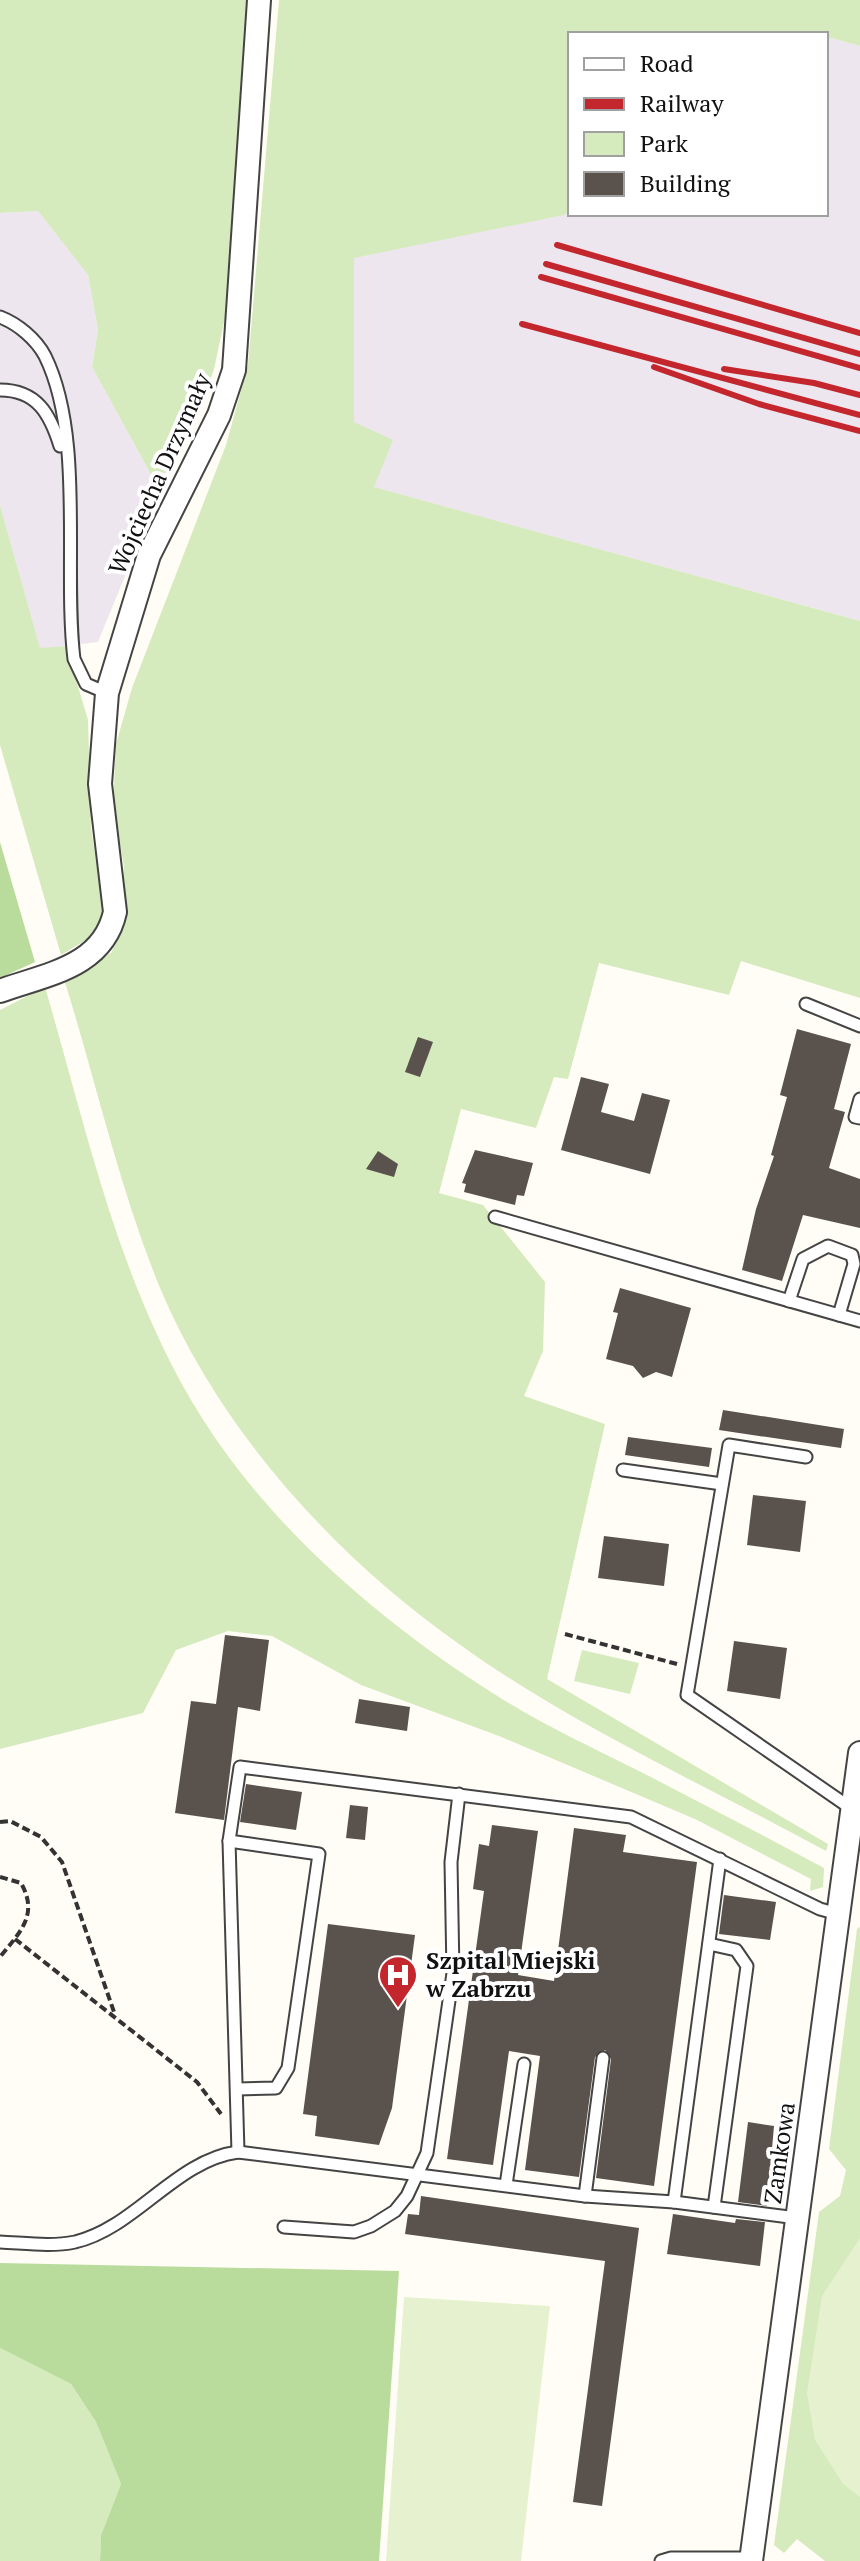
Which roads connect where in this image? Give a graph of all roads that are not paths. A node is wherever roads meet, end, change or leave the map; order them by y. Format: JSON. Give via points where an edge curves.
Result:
{"nodes":[{"id":1,"x":259,"y":0,"type":"edge"},
{"id":2,"x":0,"y":317,"type":"edge"},
{"id":3,"x":0,"y":390,"type":"edge"},
{"id":4,"x":67,"y":466,"type":"junction"},
{"id":5,"x":107,"y":693,"type":"junction"},
{"id":6,"x":0,"y":991,"type":"edge"},
{"id":7,"x":806,"y":1004,"type":"dead end"},
{"id":8,"x":860,"y":1026,"type":"edge"},
{"id":9,"x":860,"y":1099,"type":"edge"},
{"id":10,"x":860,"y":1118,"type":"edge"},
{"id":11,"x":495,"y":1217,"type":"dead end"},
{"id":12,"x":789,"y":1301,"type":"junction"},
{"id":13,"x":839,"y":1315,"type":"junction"},
{"id":14,"x":860,"y":1321,"type":"edge"},
{"id":15,"x":806,"y":1457,"type":"dead end"},
{"id":16,"x":623,"y":1470,"type":"dead end"},
{"id":17,"x":722,"y":1484,"type":"junction"},
{"id":18,"x":860,"y":1753,"type":"edge"},
{"id":19,"x":459,"y":1794,"type":"junction"},
{"id":20,"x":854,"y":1820,"type":"edge"},
{"id":21,"x":229,"y":1841,"type":"junction"},
{"id":22,"x":720,"y":1859,"type":"junction"},
{"id":23,"x":838,"y":1914,"type":"junction"},
{"id":24,"x":709,"y":1944,"type":"junction"},
{"id":25,"x":603,"y":2058,"type":"dead end"},
{"id":26,"x":524,"y":2064,"type":"dead end"},
{"id":27,"x":237,"y":2089,"type":"junction"},
{"id":28,"x":238,"y":2152,"type":"junction"},
{"id":29,"x":418,"y":2174,"type":"junction"},
{"id":30,"x":506,"y":2185,"type":"junction"},
{"id":31,"x":585,"y":2196,"type":"junction"},
{"id":32,"x":674,"y":2202,"type":"junction"},
{"id":33,"x":714,"y":2207,"type":"junction"},
{"id":34,"x":797,"y":2218,"type":"junction"},
{"id":35,"x":284,"y":2227,"type":"dead end"},
{"id":36,"x":0,"y":2242,"type":"edge"},
{"id":37,"x":751,"y":2560,"type":"edge"},
{"id":38,"x":661,"y":2561,"type":"edge"}],
"edges":[{"from":1,"to":5,"type":"street","name":"Wojciecha Drzymały","via":[[234,370],[219,415],[149,555]]},
{"from":2,"to":4,"type":"lane","via":[[22,329],[45,356],[60,407]]},
{"from":3,"to":4,"type":"lane","via":[[28,394],[44,407]]},
{"from":4,"to":5,"type":"lane","via":[[74,659],[86,684]]},
{"from":5,"to":6,"type":"street","name":"Wojciecha Drzymały","via":[[100,784],[115,912],[111,930],[88,957]]},
{"from":7,"to":8,"type":"lane"},
{"from":9,"to":10,"type":"lane","via":[[855,1117]]},
{"from":11,"to":12,"type":"lane"},
{"from":12,"to":13,"type":"lane"},
{"from":12,"to":13,"type":"lane","via":[[803,1259],[828,1246],[852,1255],[854,1264]]},
{"from":13,"to":14,"type":"lane"},
{"from":15,"to":17,"type":"lane","via":[[729,1445]]},
{"from":16,"to":17,"type":"lane"},
{"from":17,"to":20,"type":"lane","via":[[687,1695]]},
{"from":18,"to":20,"type":"street","name":"Zamkowa"},
{"from":19,"to":21,"type":"lane","via":[[240,1767]]},
{"from":19,"to":22,"type":"lane","via":[[631,1817]]},
{"from":19,"to":29,"type":"lane","via":[[451,1862],[453,1973],[429,2140]]},
{"from":20,"to":23,"type":"street","name":"Zamkowa"},
{"from":21,"to":27,"type":"lane"},
{"from":21,"to":27,"type":"lane","via":[[319,1854],[288,2068],[276,2088]]},
{"from":22,"to":23,"type":"lane"},
{"from":22,"to":24,"type":"lane"},
{"from":23,"to":34,"type":"street","name":"Zamkowa"},
{"from":24,"to":32,"type":"lane"},
{"from":24,"to":33,"type":"lane","via":[[736,1950],[747,1966]]},
{"from":25,"to":31,"type":"lane"},
{"from":26,"to":30,"type":"lane"},
{"from":27,"to":28,"type":"lane"},
{"from":28,"to":29,"type":"lane"},
{"from":28,"to":36,"type":"lane","via":[[205,2162],[95,2235],[56,2244]]},
{"from":29,"to":30,"type":"lane"},
{"from":29,"to":35,"type":"lane","via":[[395,2211],[371,2226],[354,2232]]},
{"from":30,"to":31,"type":"lane"},
{"from":31,"to":32,"type":"lane"},
{"from":32,"to":33,"type":"lane"},
{"from":33,"to":34,"type":"lane"},
{"from":34,"to":37,"type":"street","name":"Zamkowa"},
{"from":37,"to":38,"type":"lane"}]}
